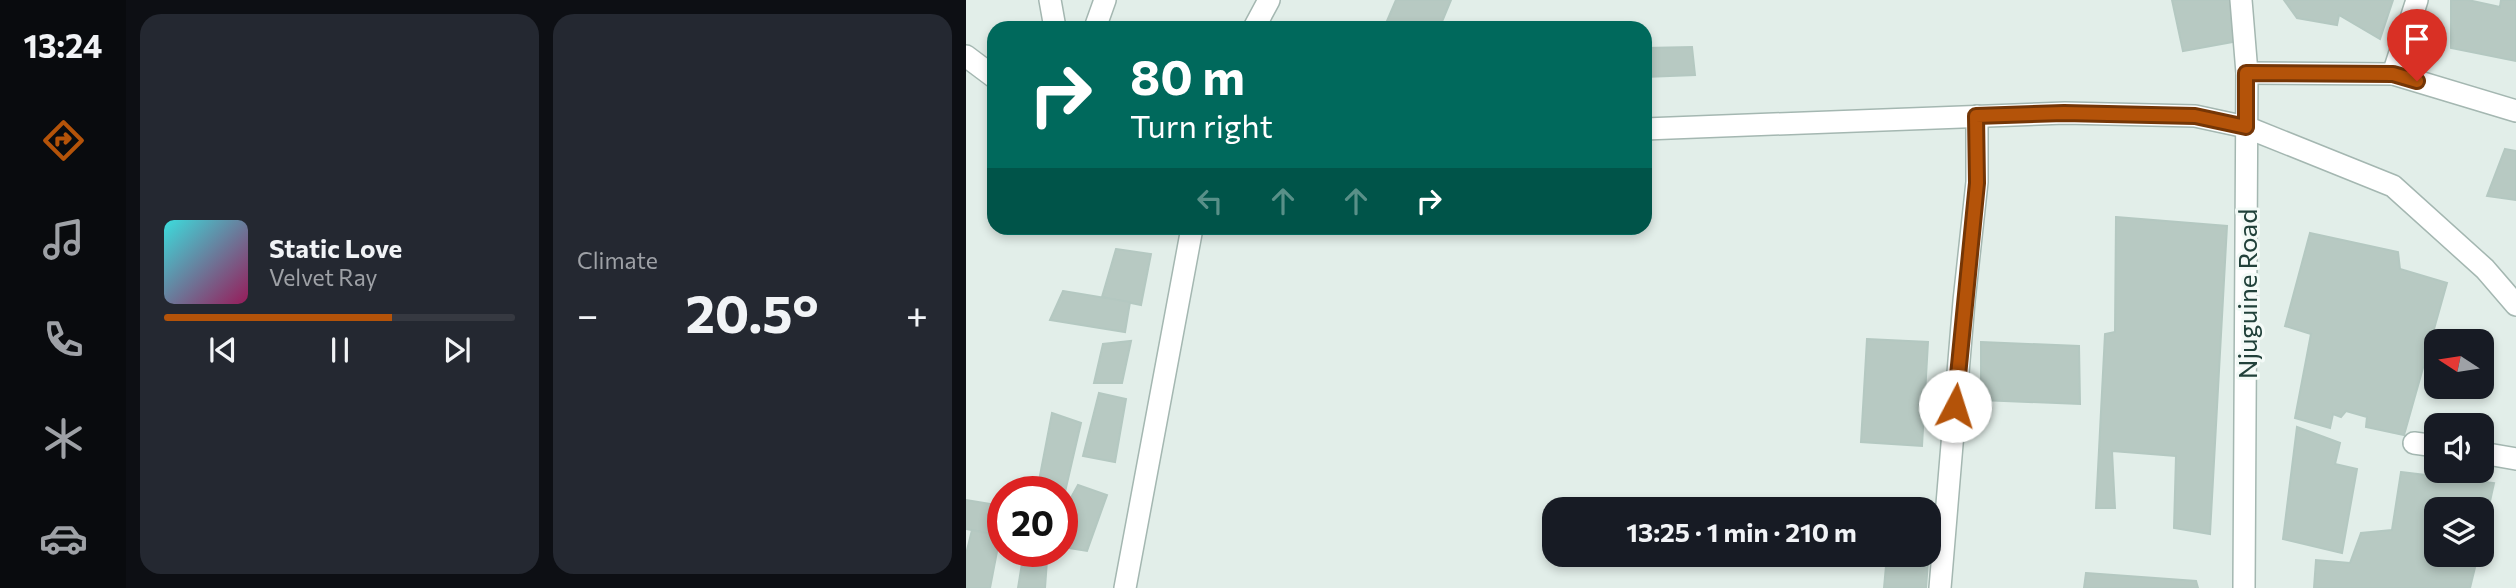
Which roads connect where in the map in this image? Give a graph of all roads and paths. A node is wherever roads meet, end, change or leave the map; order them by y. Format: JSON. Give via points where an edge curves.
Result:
{"nodes":[{"id":1,"x":1050,"y":0,"type":"edge"},
{"id":2,"x":1105,"y":0,"type":"edge"},
{"id":3,"x":1269,"y":0,"type":"edge"},
{"id":4,"x":2241,"y":0,"type":"edge"},
{"id":5,"x":2417,"y":0,"type":"edge"},
{"id":6,"x":1054,"y":21,"type":"edge"},
{"id":7,"x":1098,"y":21,"type":"edge"},
{"id":8,"x":1258,"y":21,"type":"edge"},
{"id":9,"x":966,"y":56,"type":"edge"},
{"id":10,"x":987,"y":72,"type":"edge"},
{"id":11,"x":2246,"y":73,"type":"junction"},
{"id":12,"x":2393,"y":74,"type":"junction"},
{"id":13,"x":2516,"y":111,"type":"edge"},
{"id":14,"x":1976,"y":116,"type":"junction"},
{"id":15,"x":2246,"y":127,"type":"junction"},
{"id":16,"x":1652,"y":129,"type":"edge"},
{"id":17,"x":1191,"y":235,"type":"edge"},
{"id":18,"x":2515,"y":303,"type":"edge"},
{"id":19,"x":2414,"y":443,"type":"dead end"},
{"id":20,"x":2424,"y":444,"type":"edge"},
{"id":21,"x":2494,"y":455,"type":"edge"},
{"id":22,"x":2516,"y":459,"type":"edge"},
{"id":23,"x":1125,"y":588,"type":"edge"},
{"id":24,"x":1940,"y":588,"type":"edge"},
{"id":25,"x":2244,"y":588,"type":"edge"}],
"edges":[{"from":1,"to":6,"type":"street"},
{"from":2,"to":7,"type":"street"},
{"from":3,"to":8,"type":"street"},
{"from":4,"to":11,"type":"street","name":"Njuguine Road"},
{"from":5,"to":12,"type":"street"},
{"from":9,"to":10,"type":"street"},
{"from":11,"to":12,"type":"street"},
{"from":11,"to":15,"type":"street","name":"Njuguine Road"},
{"from":12,"to":13,"type":"street"},
{"from":14,"to":15,"type":"street","via":[[2195,116]]},
{"from":14,"to":16,"type":"street"},
{"from":14,"to":24,"type":"street","via":[[1977,183]]},
{"from":15,"to":18,"type":"street","via":[[2393,186],[2485,269]]},
{"from":15,"to":25,"type":"street","name":"Njuguine Road"},
{"from":17,"to":23,"type":"street"},
{"from":19,"to":20,"type":"street"},
{"from":21,"to":22,"type":"street"}]}
